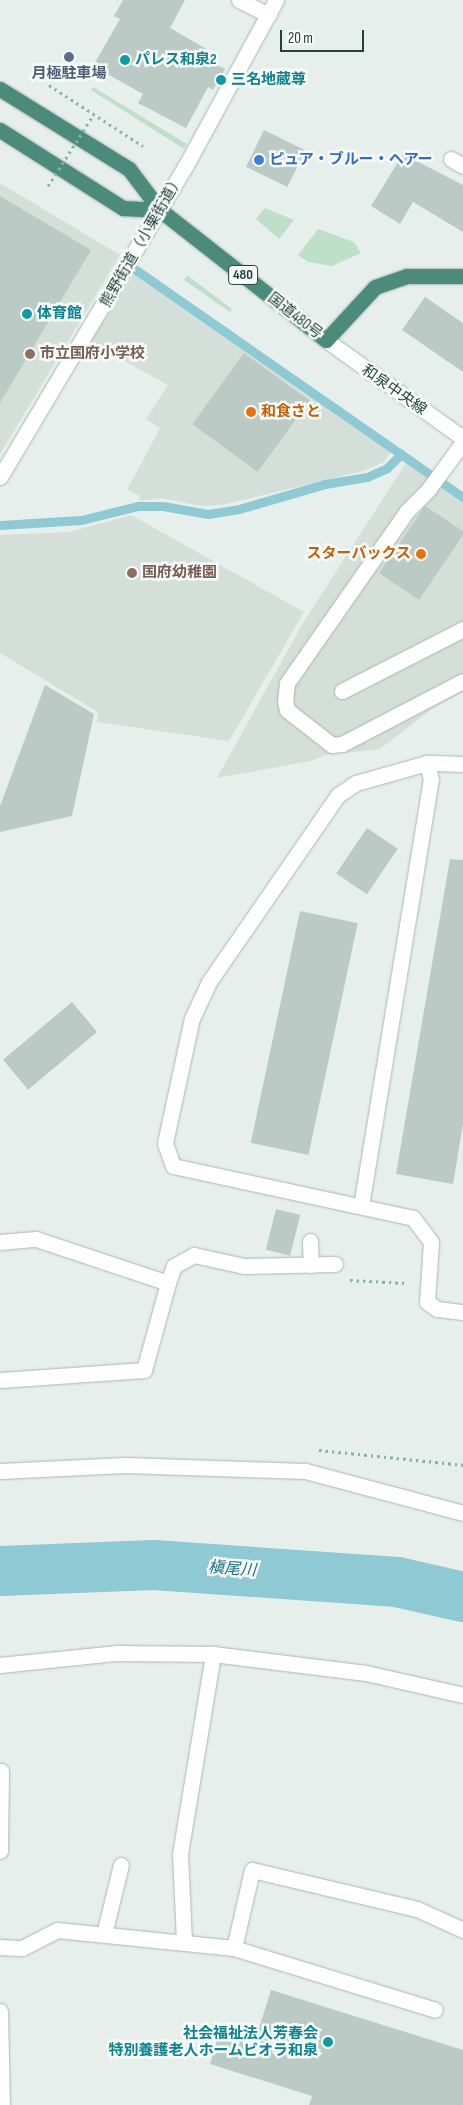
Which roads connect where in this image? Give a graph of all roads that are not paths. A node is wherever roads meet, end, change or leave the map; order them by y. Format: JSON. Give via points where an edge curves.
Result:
{"nodes":[{"id":1,"x":239,"y":0,"type":"edge"},
{"id":2,"x":276,"y":0,"type":"edge"},
{"id":3,"x":268,"y":15,"type":"junction"},
{"id":4,"x":0,"y":89,"type":"edge"},
{"id":5,"x":0,"y":130,"type":"edge"},
{"id":6,"x":160,"y":210,"type":"junction"},
{"id":7,"x":463,"y":276,"type":"edge"},
{"id":8,"x":326,"y":340,"type":"junction"},
{"id":9,"x":463,"y":440,"type":"edge"},
{"id":10,"x":0,"y":477,"type":"edge"},
{"id":11,"x":463,"y":630,"type":"edge"},
{"id":12,"x":463,"y":681,"type":"edge"},
{"id":13,"x":342,"y":691,"type":"dead end"},
{"id":14,"x":427,"y":763,"type":"junction"},
{"id":15,"x":463,"y":764,"type":"edge"},
{"id":16,"x":361,"y":1206,"type":"junction"},
{"id":17,"x":310,"y":1241,"type":"dead end"},
{"id":18,"x":0,"y":1242,"type":"edge"},
{"id":19,"x":335,"y":1264,"type":"road end"},
{"id":20,"x":311,"y":1265,"type":"junction"},
{"id":21,"x":168,"y":1282,"type":"junction"},
{"id":22,"x":463,"y":1312,"type":"edge"},
{"id":23,"x":0,"y":1380,"type":"edge"},
{"id":24,"x":0,"y":1471,"type":"edge"},
{"id":25,"x":463,"y":1513,"type":"edge"},
{"id":26,"x":213,"y":1654,"type":"junction"},
{"id":27,"x":0,"y":1665,"type":"edge"},
{"id":28,"x":463,"y":1695,"type":"edge"},
{"id":29,"x":1,"y":1771,"type":"dead end"},
{"id":30,"x":0,"y":1851,"type":"edge"},
{"id":31,"x":121,"y":1865,"type":"dead end"},
{"id":32,"x":463,"y":1930,"type":"edge"},
{"id":33,"x":104,"y":1934,"type":"junction"},
{"id":34,"x":184,"y":1941,"type":"junction"},
{"id":35,"x":0,"y":1948,"type":"edge"},
{"id":36,"x":234,"y":1948,"type":"junction"},
{"id":37,"x":434,"y":2010,"type":"dead end"},
{"id":38,"x":0,"y":2011,"type":"edge"},
{"id":39,"x":1,"y":2097,"type":"edge"}],
"edges":[{"from":1,"to":3,"type":"street"},
{"from":2,"to":3,"type":"street","name":"熊野街道（小栗街道）"},
{"from":3,"to":6,"type":"street","name":"熊野街道（小栗街道）"},
{"from":4,"to":6,"type":"highway","name":"国道480号","number":"480","via":[[129,169]]},
{"from":5,"to":6,"type":"highway","via":[[122,208]]},
{"from":6,"to":8,"type":"highway","name":"国道480号","number":"480"},
{"from":6,"to":10,"type":"street","name":"熊野街道（小栗街道）"},
{"from":7,"to":8,"type":"highway","name":"国道480号","via":[[407,276],[375,287]]},
{"from":8,"to":9,"type":"street","name":"和泉中央線"},
{"from":9,"to":12,"type":"street","via":[[437,478],[407,512],[287,683],[285,701],[287,710],[332,745],[342,744]]},
{"from":11,"to":13,"type":"street"},
{"from":14,"to":15,"type":"street"},
{"from":14,"to":16,"type":"street","via":[[431,780]]},
{"from":14,"to":16,"type":"street","via":[[356,784],[338,795],[208,982],[196,1009],[164,1143],[173,1166]]},
{"from":16,"to":22,"type":"street","via":[[413,1218],[431,1242],[427,1302],[438,1309]]},
{"from":17,"to":20,"type":"street"},
{"from":18,"to":21,"type":"street","via":[[36,1239]]},
{"from":19,"to":20,"type":"street"},
{"from":20,"to":21,"type":"street","via":[[244,1266],[194,1255],[174,1266]]},
{"from":21,"to":23,"type":"street","via":[[144,1370]]},
{"from":24,"to":25,"type":"street","via":[[125,1465],[305,1471]]},
{"from":26,"to":27,"type":"street","via":[[118,1653]]},
{"from":26,"to":28,"type":"street","via":[[366,1673]]},
{"from":26,"to":34,"type":"street","via":[[180,1854]]},
{"from":29,"to":30,"type":"street"},
{"from":31,"to":33,"type":"street"},
{"from":32,"to":36,"type":"street","via":[[417,1909],[252,1870]]},
{"from":33,"to":34,"type":"street"},
{"from":33,"to":35,"type":"street","via":[[57,1930],[22,1948]]},
{"from":34,"to":36,"type":"street"},
{"from":36,"to":37,"type":"street"},
{"from":38,"to":39,"type":"street"}]}
